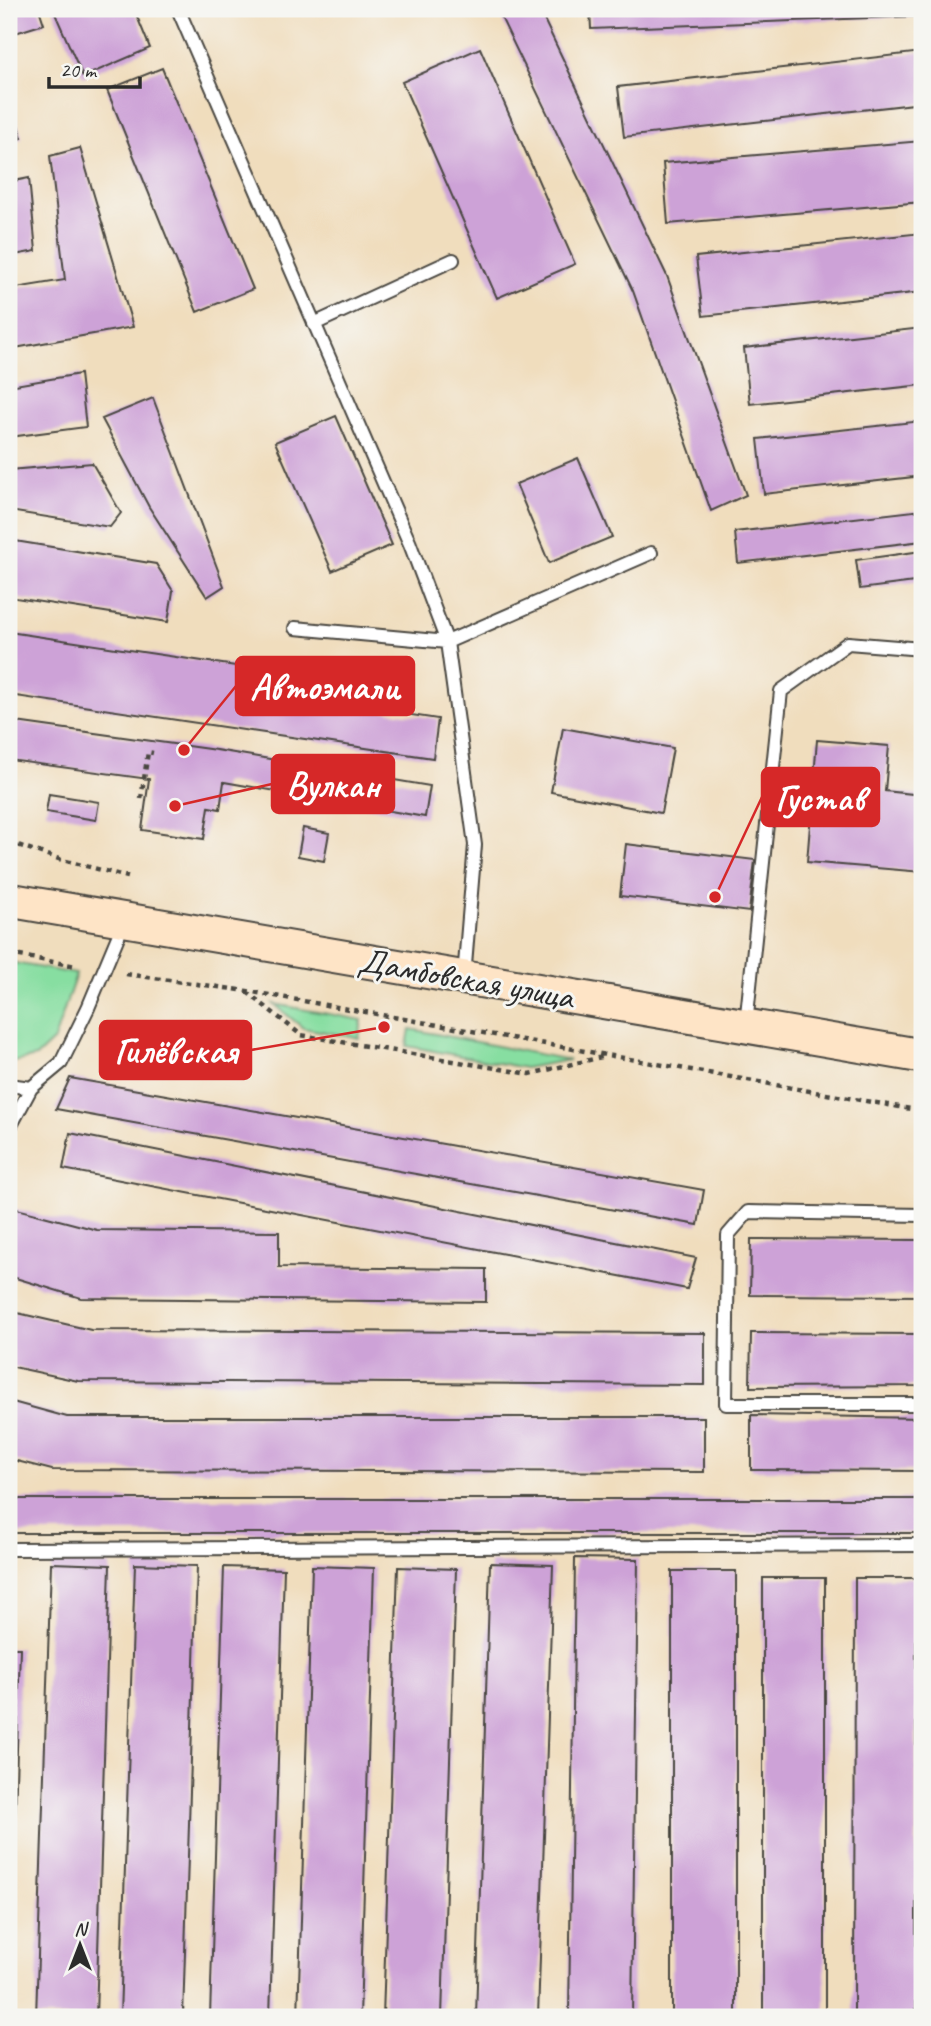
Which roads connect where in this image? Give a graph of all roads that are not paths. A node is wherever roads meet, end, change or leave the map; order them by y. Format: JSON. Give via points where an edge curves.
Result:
{"nodes":[{"id":1,"x":178,"y":9,"type":"edge"},
{"id":2,"x":453,"y":260,"type":"dead end"},
{"id":3,"x":314,"y":324,"type":"junction"},
{"id":4,"x":651,"y":553,"type":"dead end"},
{"id":5,"x":295,"y":628,"type":"dead end"},
{"id":6,"x":447,"y":642,"type":"junction"},
{"id":7,"x":922,"y":649,"type":"edge"},
{"id":8,"x":9,"y":900,"type":"edge"},
{"id":9,"x":125,"y":919,"type":"junction"},
{"id":10,"x":464,"y":977,"type":"junction"},
{"id":11,"x":746,"y":1028,"type":"junction"},
{"id":12,"x":922,"y":1056,"type":"edge"},
{"id":13,"x":9,"y":1085,"type":"edge"},
{"id":14,"x":31,"y":1088,"type":"junction"},
{"id":15,"x":9,"y":1129,"type":"edge"},
{"id":16,"x":922,"y":1215,"type":"edge"},
{"id":17,"x":922,"y":1404,"type":"edge"},
{"id":18,"x":922,"y":1545,"type":"edge"},
{"id":19,"x":9,"y":1549,"type":"edge"}],
"edges":[{"from":1,"to":3,"type":"lane"},
{"from":2,"to":3,"type":"lane"},
{"from":3,"to":6,"type":"lane","via":[[410,544]]},
{"from":4,"to":6,"type":"lane"},
{"from":5,"to":6,"type":"lane"},
{"from":6,"to":10,"type":"lane","via":[[475,845]]},
{"from":7,"to":11,"type":"lane","via":[[848,643],[781,691]]},
{"from":8,"to":9,"type":"main road","name":"Дамбовская улица"},
{"from":9,"to":10,"type":"main road","name":"Дамбовская улица"},
{"from":9,"to":14,"type":"lane","via":[[61,1063]]},
{"from":10,"to":11,"type":"main road","name":"Дамбовская улица"},
{"from":11,"to":12,"type":"main road","name":"Дамбовская улица"},
{"from":13,"to":14,"type":"lane"},
{"from":14,"to":15,"type":"lane"},
{"from":16,"to":17,"type":"lane","via":[[748,1212],[728,1235],[726,1404]]},
{"from":18,"to":19,"type":"lane"}]}
